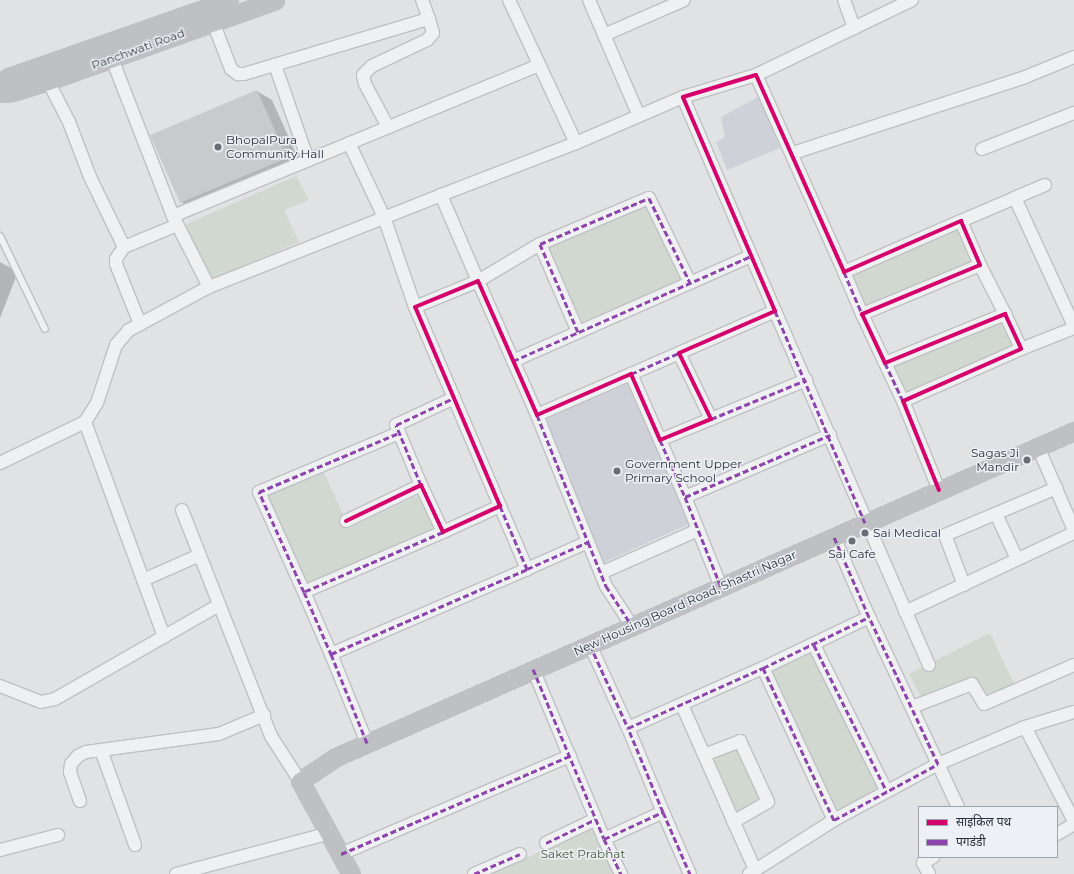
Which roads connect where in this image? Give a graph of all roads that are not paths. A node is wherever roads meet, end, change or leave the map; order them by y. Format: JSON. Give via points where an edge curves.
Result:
{"nodes":[{"id":1,"x":229,"y":0,"type":"edge"},
{"id":2,"x":275,"y":0,"type":"edge"},
{"id":3,"x":422,"y":0,"type":"edge"},
{"id":4,"x":509,"y":0,"type":"edge"},
{"id":5,"x":589,"y":0,"type":"edge"},
{"id":6,"x":844,"y":0,"type":"edge"},
{"id":7,"x":912,"y":0,"type":"edge"},
{"id":8,"x":677,"y":2,"type":"edge"},
{"id":9,"x":429,"y":19,"type":"junction"},
{"id":10,"x":213,"y":22,"type":"junction"},
{"id":11,"x":854,"y":28,"type":"junction"},
{"id":12,"x":604,"y":34,"type":"junction"},
{"id":13,"x":109,"y":51,"type":"junction"},
{"id":14,"x":1074,"y":57,"type":"edge"},
{"id":15,"x":275,"y":65,"type":"junction"},
{"id":16,"x":540,"y":65,"type":"junction"},
{"id":17,"x":756,"y":75,"type":"junction"},
{"id":18,"x":48,"y":81,"type":"junction"},
{"id":19,"x":0,"y":83,"type":"edge"},
{"id":20,"x":0,"y":93,"type":"edge"},
{"id":21,"x":683,"y":97,"type":"junction"},
{"id":22,"x":1074,"y":112,"type":"edge"},
{"id":23,"x":639,"y":116,"type":"junction"},
{"id":24,"x":388,"y":128,"type":"junction"},
{"id":25,"x":349,"y":143,"type":"junction"},
{"id":26,"x":576,"y":143,"type":"junction"},
{"id":27,"x":982,"y":149,"type":"dead end"},
{"id":28,"x":793,"y":154,"type":"junction"},
{"id":29,"x":308,"y":160,"type":"junction"},
{"id":30,"x":1045,"y":185,"type":"dead end"},
{"id":31,"x":441,"y":195,"type":"junction"},
{"id":32,"x":1015,"y":198,"type":"junction"},
{"id":33,"x":384,"y":217,"type":"junction"},
{"id":34,"x":175,"y":220,"type":"junction"},
{"id":35,"x":961,"y":221,"type":"junction"},
{"id":36,"x":0,"y":236,"type":"edge"},
{"id":37,"x":540,"y":244,"type":"junction"},
{"id":38,"x":124,"y":247,"type":"junction"},
{"id":39,"x":751,"y":256,"type":"junction"},
{"id":40,"x":980,"y":265,"type":"junction"},
{"id":41,"x":844,"y":272,"type":"junction"},
{"id":42,"x":478,"y":281,"type":"junction"},
{"id":43,"x":690,"y":283,"type":"junction"},
{"id":44,"x":209,"y":287,"type":"junction"},
{"id":45,"x":415,"y":307,"type":"junction"},
{"id":46,"x":775,"y":311,"type":"junction"},
{"id":47,"x":862,"y":314,"type":"junction"},
{"id":48,"x":1005,"y":314,"type":"junction"},
{"id":49,"x":140,"y":324,"type":"junction"},
{"id":50,"x":1074,"y":327,"type":"edge"},
{"id":51,"x":45,"y":329,"type":"dead end"},
{"id":52,"x":578,"y":332,"type":"junction"},
{"id":53,"x":1021,"y":349,"type":"junction"},
{"id":54,"x":679,"y":353,"type":"junction"},
{"id":55,"x":513,"y":361,"type":"junction"},
{"id":56,"x":885,"y":363,"type":"junction"},
{"id":57,"x":631,"y":374,"type":"junction"},
{"id":58,"x":806,"y":380,"type":"junction"},
{"id":59,"x":454,"y":398,"type":"junction"},
{"id":60,"x":903,"y":401,"type":"junction"},
{"id":61,"x":537,"y":415,"type":"junction"},
{"id":62,"x":711,"y":419,"type":"junction"},
{"id":63,"x":85,"y":422,"type":"junction"},
{"id":64,"x":1074,"y":431,"type":"edge"},
{"id":65,"x":399,"y":433,"type":"junction"},
{"id":66,"x":830,"y":435,"type":"junction"},
{"id":67,"x":660,"y":440,"type":"junction"},
{"id":68,"x":1038,"y":447,"type":"junction"},
{"id":69,"x":0,"y":463,"type":"edge"},
{"id":70,"x":421,"y":485,"type":"junction"},
{"id":71,"x":1056,"y":488,"type":"junction"},
{"id":72,"x":939,"y":490,"type":"junction"},
{"id":73,"x":685,"y":497,"type":"junction"},
{"id":74,"x":500,"y":506,"type":"junction"},
{"id":75,"x":182,"y":510,"type":"dead end"},
{"id":76,"x":996,"y":514,"type":"junction"},
{"id":77,"x":346,"y":521,"type":"dead end"},
{"id":78,"x":865,"y":523,"type":"junction"},
{"id":79,"x":698,"y":530,"type":"junction"},
{"id":80,"x":1074,"y":531,"type":"edge"},
{"id":81,"x":443,"y":532,"type":"junction"},
{"id":82,"x":834,"y":537,"type":"junction"},
{"id":83,"x":588,"y":542,"type":"junction"},
{"id":84,"x":200,"y":555,"type":"junction"},
{"id":85,"x":1017,"y":559,"type":"junction"},
{"id":86,"x":527,"y":569,"type":"junction"},
{"id":87,"x":601,"y":573,"type":"junction"},
{"id":88,"x":143,"y":580,"type":"junction"},
{"id":89,"x":964,"y":585,"type":"junction"},
{"id":90,"x":721,"y":587,"type":"junction"},
{"id":91,"x":304,"y":592,"type":"junction"},
{"id":92,"x":219,"y":605,"type":"junction"},
{"id":93,"x":905,"y":612,"type":"junction"},
{"id":94,"x":869,"y":617,"type":"junction"},
{"id":95,"x":632,"y":626,"type":"junction"},
{"id":96,"x":164,"y":637,"type":"junction"},
{"id":97,"x":590,"y":645,"type":"junction"},
{"id":98,"x":814,"y":645,"type":"junction"},
{"id":99,"x":331,"y":654,"type":"junction"},
{"id":100,"x":929,"y":665,"type":"dead end"},
{"id":101,"x":1074,"y":665,"type":"edge"},
{"id":102,"x":763,"y":668,"type":"junction"},
{"id":103,"x":534,"y":670,"type":"junction"},
{"id":104,"x":0,"y":685,"type":"edge"},
{"id":105,"x":682,"y":705,"type":"junction"},
{"id":106,"x":912,"y":707,"type":"junction"},
{"id":107,"x":1074,"y":712,"type":"edge"},
{"id":108,"x":264,"y":716,"type":"junction"},
{"id":109,"x":1025,"y":727,"type":"junction"},
{"id":110,"x":628,"y":728,"type":"junction"},
{"id":111,"x":367,"y":743,"type":"junction"},
{"id":112,"x":101,"y":750,"type":"junction"},
{"id":113,"x":704,"y":754,"type":"junction"},
{"id":114,"x":570,"y":756,"type":"junction"},
{"id":115,"x":938,"y":764,"type":"junction"},
{"id":116,"x":300,"y":781,"type":"junction"},
{"id":117,"x":886,"y":790,"type":"junction"},
{"id":118,"x":80,"y":801,"type":"dead end"},
{"id":119,"x":958,"y":806,"type":"edge"},
{"id":120,"x":663,"y":812,"type":"junction"},
{"id":121,"x":596,"y":819,"type":"junction"},
{"id":122,"x":834,"y":820,"type":"junction"},
{"id":123,"x":733,"y":822,"type":"junction"},
{"id":124,"x":1074,"y":822,"type":"edge"},
{"id":125,"x":330,"y":833,"type":"junction"},
{"id":126,"x":1058,"y":833,"type":"edge"},
{"id":127,"x":58,"y":835,"type":"dead end"},
{"id":128,"x":604,"y":840,"type":"junction"},
{"id":129,"x":546,"y":843,"type":"dead end"},
{"id":130,"x":135,"y":845,"type":"dead end"},
{"id":131,"x":0,"y":850,"type":"edge"},
{"id":132,"x":341,"y":854,"type":"junction"},
{"id":133,"x":520,"y":854,"type":"dead end"},
{"id":134,"x":932,"y":858,"type":"edge"},
{"id":135,"x":751,"y":872,"type":"edge"},
{"id":136,"x":176,"y":874,"type":"edge"},
{"id":137,"x":351,"y":874,"type":"edge"},
{"id":138,"x":474,"y":874,"type":"edge"},
{"id":139,"x":621,"y":874,"type":"edge"},
{"id":140,"x":690,"y":874,"type":"edge"},
{"id":141,"x":929,"y":874,"type":"edge"}],
"edges":[{"from":1,"to":13,"type":"street","name":"Panchwati Road"},
{"from":2,"to":10,"type":"street","name":"Panchwati Road"},
{"from":3,"to":9,"type":"street"},
{"from":4,"to":16,"type":"street"},
{"from":5,"to":12,"type":"street"},
{"from":6,"to":11,"type":"street"},
{"from":7,"to":11,"type":"street"},
{"from":8,"to":12,"type":"street"},
{"from":9,"to":15,"type":"street"},
{"from":9,"to":24,"type":"street","via":[[432,33],[427,40],[372,66],[363,76],[364,84]]},
{"from":10,"to":13,"type":"street","name":"Panchwati Road"},
{"from":10,"to":15,"type":"street","via":[[234,72],[244,74]]},
{"from":11,"to":17,"type":"street"},
{"from":12,"to":23,"type":"street"},
{"from":13,"to":18,"type":"street","name":"Panchwati Road"},
{"from":13,"to":19,"type":"street","name":"Panchwati Road","via":[[9,77]]},
{"from":13,"to":34,"type":"street"},
{"from":14,"to":28,"type":"street","via":[[1025,77]]},
{"from":15,"to":29,"type":"street"},
{"from":16,"to":24,"type":"street"},
{"from":16,"to":26,"type":"street"},
{"from":17,"to":21,"type":"street"},
{"from":17,"to":28,"type":"street"},
{"from":18,"to":20,"type":"street","name":"Panchwati Road"},
{"from":18,"to":38,"type":"street"},
{"from":21,"to":23,"type":"street"},
{"from":21,"to":39,"type":"street"},
{"from":22,"to":27,"type":"street"},
{"from":23,"to":26,"type":"street"},
{"from":24,"to":25,"type":"street"},
{"from":25,"to":29,"type":"street"},
{"from":25,"to":33,"type":"street"},
{"from":26,"to":31,"type":"street"},
{"from":28,"to":41,"type":"street"},
{"from":29,"to":34,"type":"street"},
{"from":30,"to":32,"type":"street"},
{"from":31,"to":33,"type":"street"},
{"from":31,"to":42,"type":"street"},
{"from":32,"to":35,"type":"street"},
{"from":32,"to":50,"type":"street"},
{"from":33,"to":44,"type":"street"},
{"from":33,"to":45,"type":"street"},
{"from":34,"to":38,"type":"street"},
{"from":34,"to":44,"type":"street"},
{"from":35,"to":40,"type":"street"},
{"from":35,"to":41,"type":"street"},
{"from":36,"to":51,"type":"lane"},
{"from":37,"to":42,"type":"street"},
{"from":37,"to":43,"type":"street","via":[[649,198]]},
{"from":37,"to":52,"type":"street"},
{"from":38,"to":49,"type":"street","via":[[116,259],[116,264]]},
{"from":39,"to":43,"type":"street"},
{"from":39,"to":46,"type":"street"},
{"from":40,"to":47,"type":"street"},
{"from":40,"to":48,"type":"street"},
{"from":41,"to":47,"type":"street"},
{"from":42,"to":45,"type":"street"},
{"from":42,"to":55,"type":"street"},
{"from":43,"to":52,"type":"street"},
{"from":44,"to":49,"type":"street"},
{"from":45,"to":59,"type":"street"},
{"from":46,"to":54,"type":"street"},
{"from":46,"to":58,"type":"street"},
{"from":47,"to":56,"type":"street"},
{"from":48,"to":53,"type":"street"},
{"from":48,"to":56,"type":"street"},
{"from":49,"to":63,"type":"street","via":[[122,336],[116,345],[96,403]]},
{"from":50,"to":53,"type":"street"},
{"from":52,"to":55,"type":"street"},
{"from":53,"to":60,"type":"street"},
{"from":54,"to":57,"type":"street"},
{"from":54,"to":62,"type":"street"},
{"from":55,"to":61,"type":"street"},
{"from":56,"to":60,"type":"street"},
{"from":57,"to":61,"type":"street"},
{"from":57,"to":67,"type":"street"},
{"from":58,"to":62,"type":"street"},
{"from":58,"to":66,"type":"street"},
{"from":59,"to":65,"type":"street","via":[[396,425]]},
{"from":59,"to":74,"type":"street"},
{"from":60,"to":72,"type":"street"},
{"from":61,"to":83,"type":"street"},
{"from":62,"to":67,"type":"street"},
{"from":63,"to":69,"type":"street"},
{"from":63,"to":88,"type":"street"},
{"from":64,"to":68,"type":"street","name":"New Housing Board Road, Shastri Nagar"},
{"from":65,"to":70,"type":"street"},
{"from":65,"to":91,"type":"street","via":[[259,492]]},
{"from":66,"to":73,"type":"street"},
{"from":66,"to":78,"type":"street"},
{"from":67,"to":73,"type":"street"},
{"from":68,"to":71,"type":"street"},
{"from":68,"to":72,"type":"street","name":"New Housing Board Road, Shastri Nagar"},
{"from":70,"to":77,"type":"street"},
{"from":70,"to":81,"type":"street"},
{"from":71,"to":76,"type":"street"},
{"from":71,"to":80,"type":"street"},
{"from":72,"to":78,"type":"street","name":"New Housing Board Road, Shastri Nagar"},
{"from":73,"to":79,"type":"street"},
{"from":74,"to":81,"type":"street"},
{"from":74,"to":86,"type":"street"},
{"from":75,"to":84,"type":"street"},
{"from":76,"to":85,"type":"street"},
{"from":76,"to":89,"type":"street","via":[[945,535]]},
{"from":78,"to":82,"type":"street","name":"New Housing Board Road, Shastri Nagar"},
{"from":78,"to":93,"type":"street"},
{"from":79,"to":87,"type":"street"},
{"from":79,"to":90,"type":"street"},
{"from":80,"to":85,"type":"street"},
{"from":81,"to":91,"type":"street"},
{"from":82,"to":90,"type":"street","name":"New Housing Board Road, Shastri Nagar"},
{"from":82,"to":94,"type":"street"},
{"from":83,"to":86,"type":"street"},
{"from":83,"to":87,"type":"street"},
{"from":84,"to":88,"type":"street"},
{"from":84,"to":92,"type":"street"},
{"from":85,"to":89,"type":"street"},
{"from":86,"to":99,"type":"street"},
{"from":87,"to":95,"type":"street","via":[[606,586]]},
{"from":88,"to":96,"type":"street"},
{"from":89,"to":93,"type":"street"},
{"from":90,"to":95,"type":"street","name":"New Housing Board Road, Shastri Nagar"},
{"from":91,"to":99,"type":"street"},
{"from":92,"to":96,"type":"street"},
{"from":92,"to":108,"type":"street"},
{"from":93,"to":100,"type":"street"},
{"from":94,"to":98,"type":"street"},
{"from":94,"to":106,"type":"street"},
{"from":95,"to":97,"type":"street","name":"New Housing Board Road, Shastri Nagar"},
{"from":96,"to":104,"type":"street","via":[[55,699],[41,702]]},
{"from":97,"to":103,"type":"street","name":"New Housing Board Road, Shastri Nagar"},
{"from":97,"to":110,"type":"street"},
{"from":98,"to":102,"type":"street"},
{"from":98,"to":117,"type":"street"},
{"from":99,"to":111,"type":"street"},
{"from":101,"to":106,"type":"street","via":[[984,704],[972,684]]},
{"from":102,"to":105,"type":"street"},
{"from":102,"to":122,"type":"street"},
{"from":103,"to":111,"type":"street","name":"New Housing Board Road, Shastri Nagar"},
{"from":103,"to":114,"type":"street"},
{"from":105,"to":110,"type":"street"},
{"from":105,"to":113,"type":"street"},
{"from":106,"to":115,"type":"street"},
{"from":107,"to":109,"type":"street"},
{"from":108,"to":112,"type":"street","via":[[219,734]]},
{"from":108,"to":116,"type":"street","via":[[271,736]]},
{"from":109,"to":115,"type":"street"},
{"from":109,"to":124,"type":"street"},
{"from":110,"to":120,"type":"street"},
{"from":111,"to":116,"type":"street","name":"New Housing Board Road, Shastri Nagar","via":[[336,757]]},
{"from":112,"to":118,"type":"street","via":[[78,756],[71,764],[70,772]]},
{"from":112,"to":130,"type":"street"},
{"from":113,"to":123,"type":"street"},
{"from":113,"to":123,"type":"street","via":[[740,741],[768,802]]},
{"from":114,"to":121,"type":"street"},
{"from":114,"to":132,"type":"street"},
{"from":115,"to":117,"type":"street"},
{"from":115,"to":119,"type":"street"},
{"from":116,"to":125,"type":"street"},
{"from":117,"to":122,"type":"street"},
{"from":120,"to":128,"type":"street"},
{"from":120,"to":140,"type":"street"},
{"from":121,"to":128,"type":"street"},
{"from":121,"to":129,"type":"street"},
{"from":122,"to":135,"type":"street"},
{"from":123,"to":135,"type":"street"},
{"from":124,"to":126,"type":"street"},
{"from":125,"to":132,"type":"street"},
{"from":125,"to":136,"type":"street"},
{"from":127,"to":131,"type":"street"},
{"from":128,"to":139,"type":"street"},
{"from":132,"to":137,"type":"street"},
{"from":133,"to":138,"type":"street"},
{"from":134,"to":141,"type":"street","via":[[923,864]]}]}
